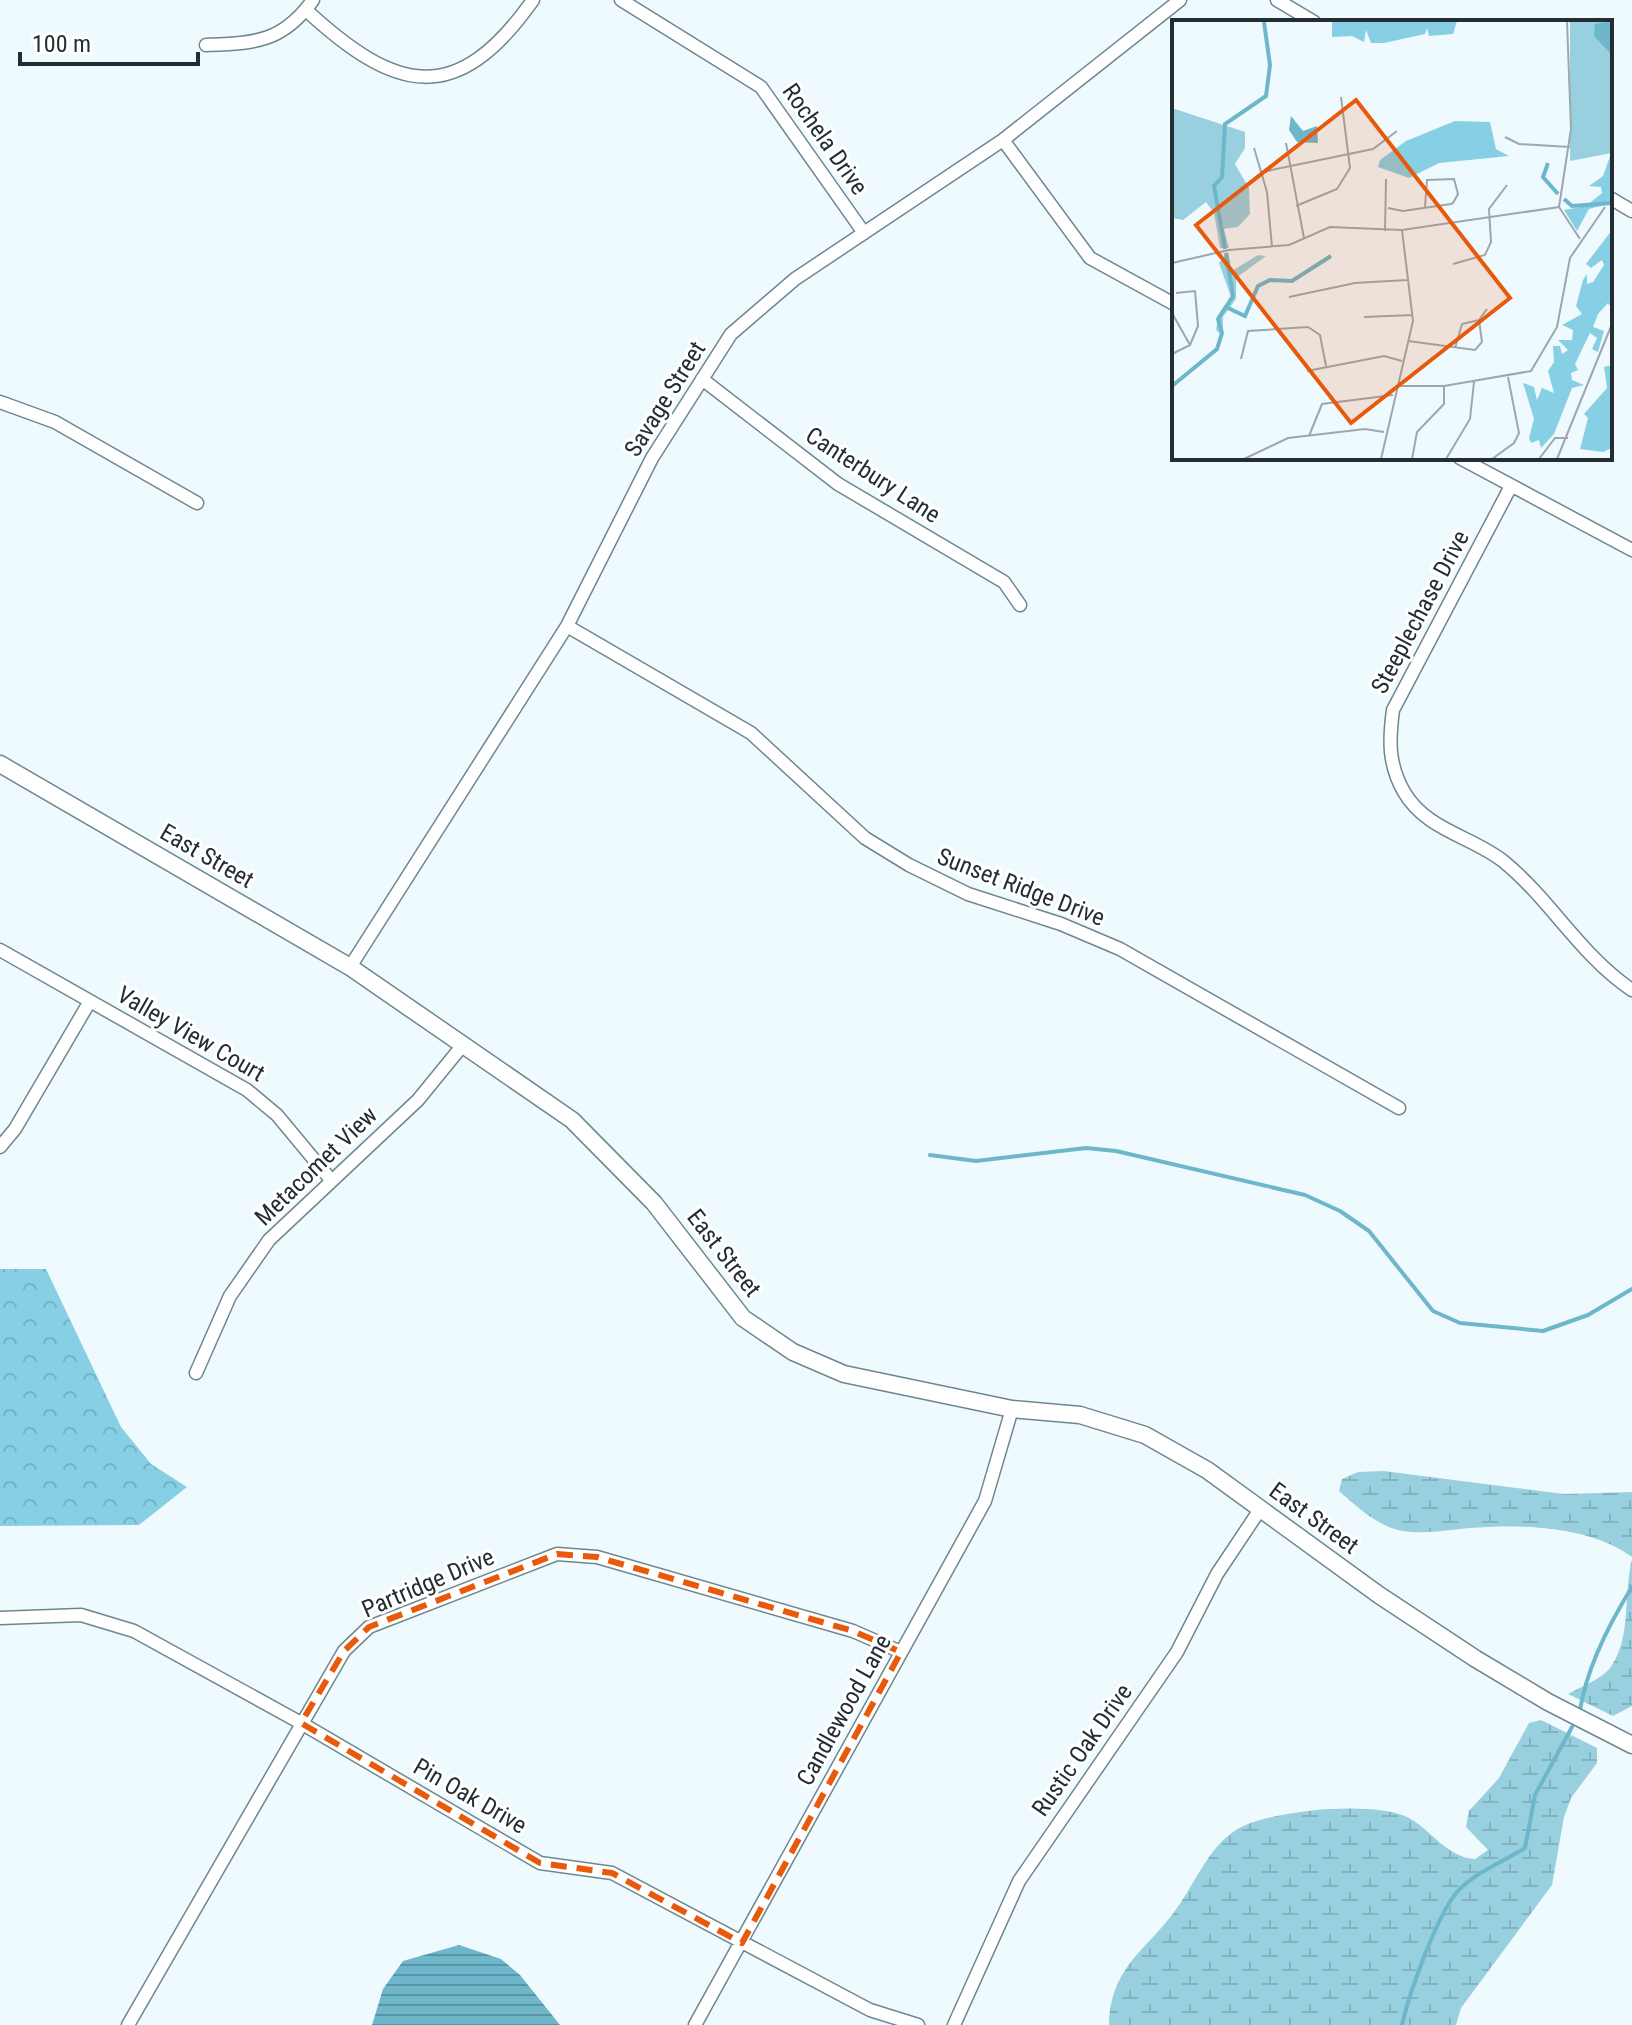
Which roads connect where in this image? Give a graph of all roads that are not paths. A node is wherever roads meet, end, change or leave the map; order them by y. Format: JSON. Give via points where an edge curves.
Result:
{"nodes":[{"id":1,"x":533,"y":0,"type":"edge"},
{"id":2,"x":621,"y":0,"type":"edge"},
{"id":3,"x":1180,"y":0,"type":"edge"},
{"id":4,"x":1277,"y":0,"type":"edge"},
{"id":5,"x":310,"y":5,"type":"edge"},
{"id":6,"x":1162,"y":5,"type":"edge"},
{"id":7,"x":1311,"y":20,"type":"edge"},
{"id":8,"x":206,"y":45,"type":"dead end"},
{"id":9,"x":1003,"y":140,"type":"junction"},
{"id":10,"x":1612,"y":199,"type":"edge"},
{"id":11,"x":1632,"y":211,"type":"edge"},
{"id":12,"x":864,"y":233,"type":"junction"},
{"id":13,"x":1172,"y":303,"type":"edge"},
{"id":14,"x":702,"y":379,"type":"junction"},
{"id":15,"x":0,"y":402,"type":"edge"},
{"id":16,"x":1464,"y":460,"type":"edge"},
{"id":17,"x":1511,"y":486,"type":"junction"},
{"id":18,"x":197,"y":503,"type":"dead end"},
{"id":19,"x":1632,"y":550,"type":"edge"},
{"id":20,"x":1020,"y":605,"type":"dead end"},
{"id":21,"x":567,"y":626,"type":"junction"},
{"id":22,"x":0,"y":764,"type":"edge"},
{"id":23,"x":0,"y":950,"type":"edge"},
{"id":24,"x":350,"y":967,"type":"junction"},
{"id":25,"x":1632,"y":990,"type":"edge"},
{"id":26,"x":90,"y":1001,"type":"junction"},
{"id":27,"x":462,"y":1046,"type":"junction"},
{"id":28,"x":1399,"y":1108,"type":"dead end"},
{"id":29,"x":0,"y":1147,"type":"edge"},
{"id":30,"x":331,"y":1180,"type":"junction"},
{"id":31,"x":196,"y":1373,"type":"dead end"},
{"id":32,"x":1012,"y":1409,"type":"junction"},
{"id":33,"x":1261,"y":1508,"type":"junction"},
{"id":34,"x":0,"y":1618,"type":"edge"},
{"id":35,"x":901,"y":1652,"type":"junction"},
{"id":36,"x":301,"y":1723,"type":"junction"},
{"id":37,"x":1632,"y":1745,"type":"edge"},
{"id":38,"x":742,"y":1943,"type":"junction"},
{"id":39,"x":128,"y":2025,"type":"edge"},
{"id":40,"x":695,"y":2025,"type":"edge"},
{"id":41,"x":918,"y":2025,"type":"edge"},
{"id":42,"x":954,"y":2025,"type":"edge"}],
"edges":[{"from":1,"to":5,"type":"street","via":[[502,41],[477,61],[432,76],[400,75],[375,65],[349,49]]},
{"from":2,"to":12,"type":"street","name":"Rochela Drive","via":[[761,87]]},
{"from":3,"to":6,"type":"street","name":"Savage Street"},
{"from":4,"to":7,"type":"street"},
{"from":5,"to":8,"type":"street","via":[[284,29],[258,42]]},
{"from":6,"to":9,"type":"street","name":"Savage Street"},
{"from":9,"to":12,"type":"street","name":"Savage Street"},
{"from":9,"to":13,"type":"street","via":[[1090,258]]},
{"from":10,"to":11,"type":"street"},
{"from":12,"to":14,"type":"street","name":"Savage Street","via":[[795,279],[731,334]]},
{"from":14,"to":20,"type":"street","name":"Canterbury Lane","via":[[838,484],[1004,582]]},
{"from":14,"to":21,"type":"street","name":"Savage Street","via":[[652,458]]},
{"from":15,"to":18,"type":"street","via":[[55,422]]},
{"from":16,"to":17,"type":"street"},
{"from":17,"to":19,"type":"street"},
{"from":17,"to":25,"type":"street","name":"Steeplechase Drive","via":[[1393,710],[1388,746],[1404,793],[1430,822],[1503,861],[1602,966]]},
{"from":21,"to":24,"type":"street","name":"Savage Street"},
{"from":21,"to":28,"type":"street","name":"Sunset Ridge Drive","via":[[751,733],[865,838],[909,865],[968,894],[1120,949]]},
{"from":22,"to":24,"type":"street","name":"East Street"},
{"from":23,"to":26,"type":"street","name":"Valley View Court"},
{"from":24,"to":27,"type":"street","name":"East Street"},
{"from":26,"to":29,"type":"street","name":"Valley View Court"},
{"from":26,"to":30,"type":"street","name":"Valley View Court","via":[[264,1102]]},
{"from":27,"to":30,"type":"street","name":"Metacomet View","via":[[418,1100]]},
{"from":27,"to":32,"type":"street","name":"East Street","via":[[572,1120],[654,1203],[743,1318],[793,1352],[844,1374]]},
{"from":30,"to":31,"type":"street","name":"Metacomet View","via":[[269,1240],[230,1296]]},
{"from":32,"to":33,"type":"street","name":"East Street","via":[[1080,1415],[1145,1435]]},
{"from":32,"to":35,"type":"street","name":"Candlewood Lane","via":[[985,1501]]},
{"from":33,"to":37,"type":"street","name":"East Street","via":[[1476,1659]]},
{"from":33,"to":42,"type":"street","name":"Rustic Oak Drive","via":[[1217,1574],[1177,1652],[1019,1881]]},
{"from":34,"to":36,"type":"street","name":"Pin Oak Drive","via":[[81,1615],[134,1631]]},
{"from":35,"to":36,"type":"street","name":"Partridge Drive","via":[[853,1631],[597,1557],[557,1554],[369,1627],[344,1651]]},
{"from":35,"to":38,"type":"street","name":"Candlewood Lane"},
{"from":36,"to":38,"type":"street","name":"Pin Oak Drive","via":[[540,1863],[612,1873]]},
{"from":36,"to":39,"type":"street","name":"Partridge Drive"},
{"from":38,"to":40,"type":"street","name":"Candlewood Lane"},
{"from":38,"to":41,"type":"street","name":"Pin Oak Drive","via":[[870,2010]]}]}
